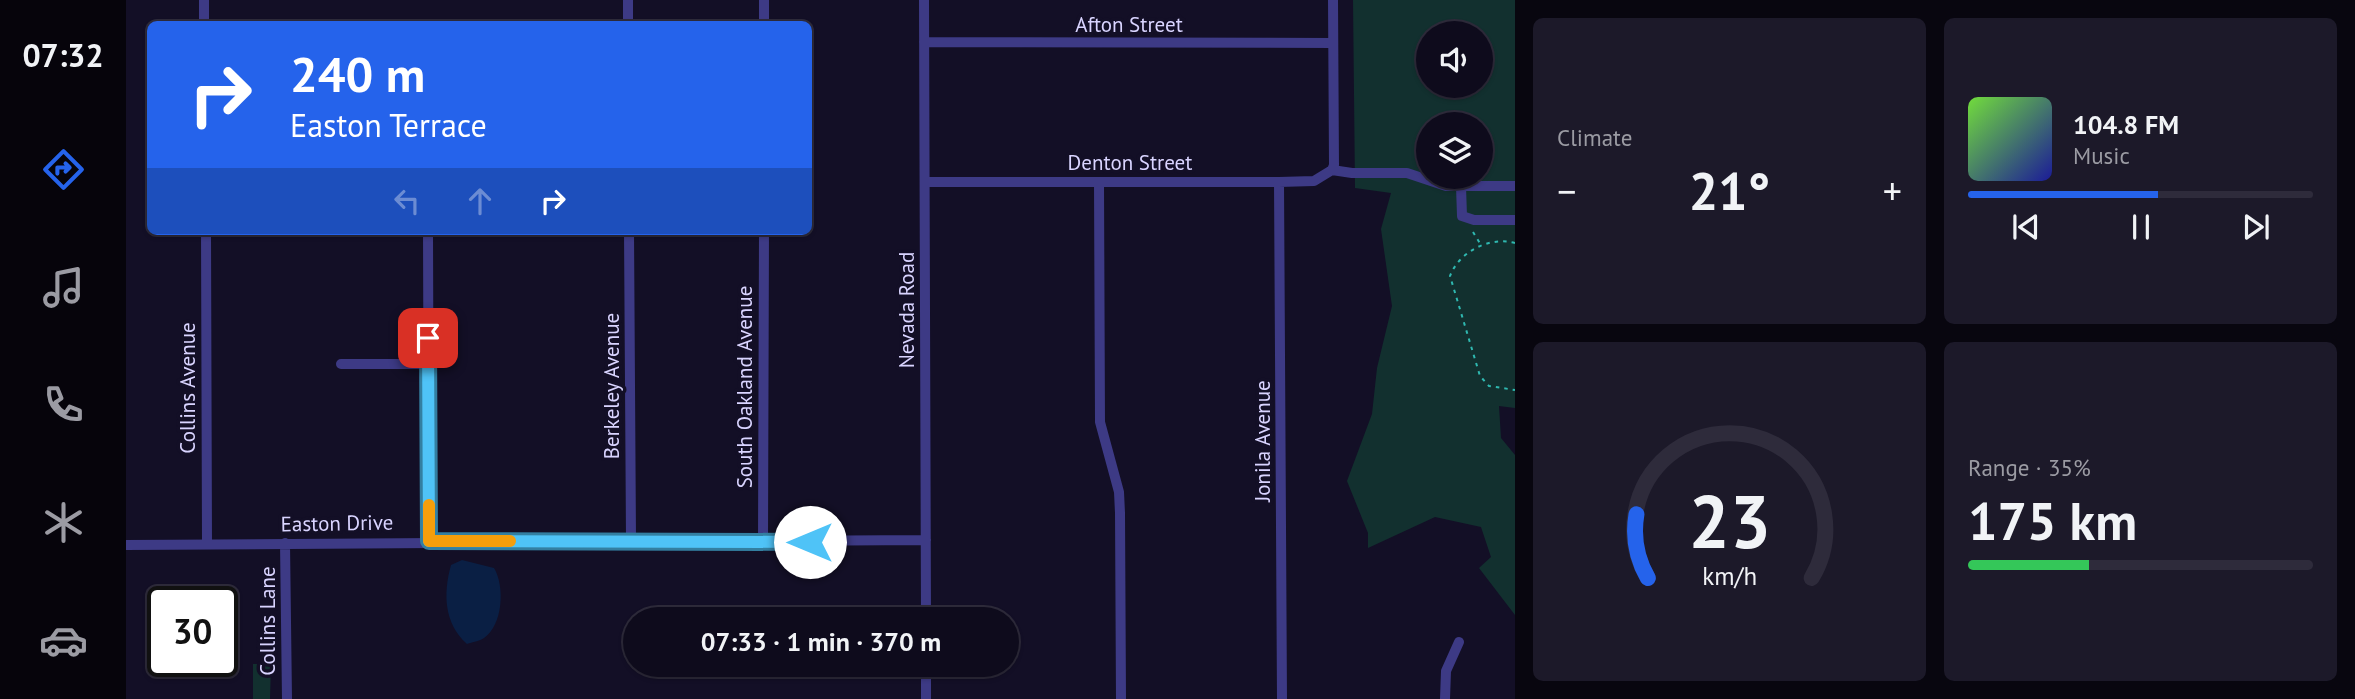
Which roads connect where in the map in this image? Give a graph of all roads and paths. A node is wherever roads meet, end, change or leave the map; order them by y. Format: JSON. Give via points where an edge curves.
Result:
{"nodes":[{"id":1,"x":204,"y":0,"type":"edge"},
{"id":2,"x":628,"y":0,"type":"edge"},
{"id":3,"x":764,"y":0,"type":"edge"},
{"id":4,"x":924,"y":0,"type":"edge"},
{"id":5,"x":1333,"y":0,"type":"edge"},
{"id":6,"x":204,"y":21,"type":"edge"},
{"id":7,"x":628,"y":21,"type":"edge"},
{"id":8,"x":764,"y":21,"type":"edge"},
{"id":9,"x":924,"y":42,"type":"junction"},
{"id":10,"x":1333,"y":43,"type":"junction"},
{"id":11,"x":1332,"y":170,"type":"junction"},
{"id":12,"x":1416,"y":176,"type":"edge"},
{"id":13,"x":925,"y":182,"type":"junction"},
{"id":14,"x":1099,"y":182,"type":"junction"},
{"id":15,"x":1279,"y":182,"type":"junction"},
{"id":16,"x":1493,"y":186,"type":"edge"},
{"id":17,"x":1515,"y":186,"type":"edge"},
{"id":18,"x":1461,"y":189,"type":"edge"},
{"id":19,"x":1515,"y":220,"type":"edge"},
{"id":20,"x":206,"y":235,"type":"edge"},
{"id":21,"x":428,"y":235,"type":"edge"},
{"id":22,"x":629,"y":235,"type":"edge"},
{"id":23,"x":764,"y":235,"type":"edge"},
{"id":24,"x":1515,"y":243,"type":"edge"},
{"id":25,"x":341,"y":364,"type":"dead end"},
{"id":26,"x":428,"y":364,"type":"junction"},
{"id":27,"x":1515,"y":390,"type":"edge"},
{"id":28,"x":631,"y":540,"type":"junction"},
{"id":29,"x":926,"y":540,"type":"junction"},
{"id":30,"x":429,"y":541,"type":"junction"},
{"id":31,"x":763,"y":542,"type":"junction"},
{"id":32,"x":285,"y":543,"type":"junction"},
{"id":33,"x":207,"y":544,"type":"junction"},
{"id":34,"x":126,"y":545,"type":"edge"},
{"id":35,"x":926,"y":607,"type":"edge"},
{"id":36,"x":1459,"y":642,"type":"dead end"},
{"id":37,"x":926,"y":677,"type":"edge"},
{"id":38,"x":287,"y":699,"type":"edge"},
{"id":39,"x":926,"y":699,"type":"edge"},
{"id":40,"x":1121,"y":699,"type":"edge"},
{"id":41,"x":1282,"y":699,"type":"edge"},
{"id":42,"x":1445,"y":699,"type":"edge"}],
"edges":[{"from":1,"to":6,"type":"street"},
{"from":2,"to":7,"type":"street"},
{"from":3,"to":8,"type":"street"},
{"from":4,"to":9,"type":"street","name":"Nevada Road"},
{"from":5,"to":10,"type":"street"},
{"from":9,"to":10,"type":"street","name":"Afton Street"},
{"from":9,"to":13,"type":"street","name":"Nevada Road"},
{"from":10,"to":11,"type":"street"},
{"from":11,"to":12,"type":"street"},
{"from":11,"to":15,"type":"street","name":"Denton Street","via":[[1314,181]]},
{"from":13,"to":14,"type":"street","name":"Denton Street"},
{"from":13,"to":29,"type":"street","name":"Nevada Road"},
{"from":14,"to":15,"type":"street","name":"Denton Street"},
{"from":14,"to":40,"type":"street","via":[[1100,422],[1119,502]]},
{"from":15,"to":41,"type":"street","name":"Jonila Avenue"},
{"from":16,"to":17,"type":"street"},
{"from":18,"to":19,"type":"street","via":[[1462,216]]},
{"from":20,"to":33,"type":"street","name":"Collins Avenue"},
{"from":21,"to":26,"type":"street"},
{"from":22,"to":28,"type":"street","name":"Berkeley Avenue"},
{"from":23,"to":31,"type":"street","name":"South Oakland Avenue"},
{"from":24,"to":27,"type":"path","via":[[1481,246],[1454,265],[1450,276],[1480,376],[1489,386]]},
{"from":25,"to":26,"type":"street"},
{"from":26,"to":30,"type":"street"},
{"from":28,"to":30,"type":"street","name":"Easton Drive"},
{"from":28,"to":31,"type":"street","name":"Easton Drive"},
{"from":29,"to":31,"type":"street","name":"Easton Drive"},
{"from":29,"to":35,"type":"street","name":"Nevada Road"},
{"from":30,"to":32,"type":"street","name":"Easton Drive"},
{"from":32,"to":33,"type":"street","name":"Easton Drive"},
{"from":32,"to":38,"type":"street","name":"Collins Lane"},
{"from":33,"to":34,"type":"street","name":"Easton Drive"},
{"from":36,"to":42,"type":"street","via":[[1446,671]]},
{"from":37,"to":39,"type":"street"}]}
